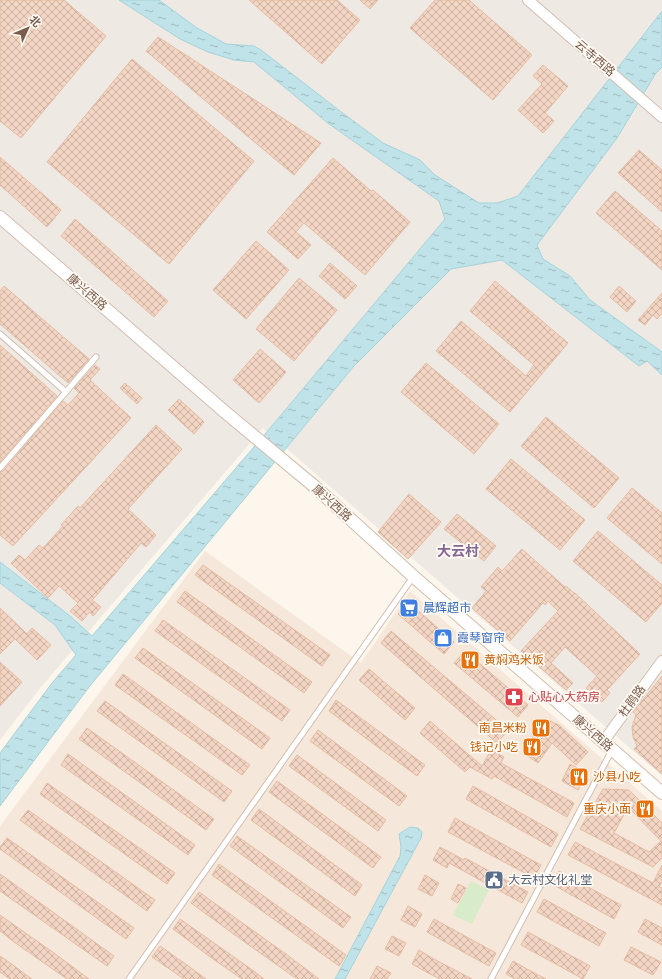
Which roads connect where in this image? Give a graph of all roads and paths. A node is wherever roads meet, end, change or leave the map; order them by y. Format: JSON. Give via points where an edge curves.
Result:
{"nodes":[{"id":1,"x":528,"y":0,"type":"edge"},
{"id":2,"x":662,"y":117,"type":"edge"},
{"id":3,"x":3,"y":221,"type":"edge"},
{"id":4,"x":0,"y":334,"type":"edge"},
{"id":5,"x":96,"y":357,"type":"dead end"},
{"id":6,"x":66,"y":392,"type":"junction"},
{"id":7,"x":0,"y":468,"type":"edge"},
{"id":8,"x":414,"y":576,"type":"junction"},
{"id":9,"x":662,"y":661,"type":"edge"},
{"id":10,"x":607,"y":746,"type":"junction"},
{"id":11,"x":662,"y":793,"type":"edge"},
{"id":12,"x":129,"y":979,"type":"edge"},
{"id":13,"x":491,"y":979,"type":"edge"}],
"edges":[{"from":1,"to":2,"type":"street","name":"云寺西路"},
{"from":3,"to":8,"type":"street","name":"康兴西路","via":[[314,486]]},
{"from":4,"to":6,"type":"lane"},
{"from":5,"to":6,"type":"lane"},
{"from":6,"to":7,"type":"lane"},
{"from":8,"to":10,"type":"street","name":"康兴西路"},
{"from":8,"to":12,"type":"lane"},
{"from":9,"to":10,"type":"street","name":"杜鹃路"},
{"from":10,"to":11,"type":"street","name":"康兴西路"},
{"from":10,"to":13,"type":"lane"}]}
